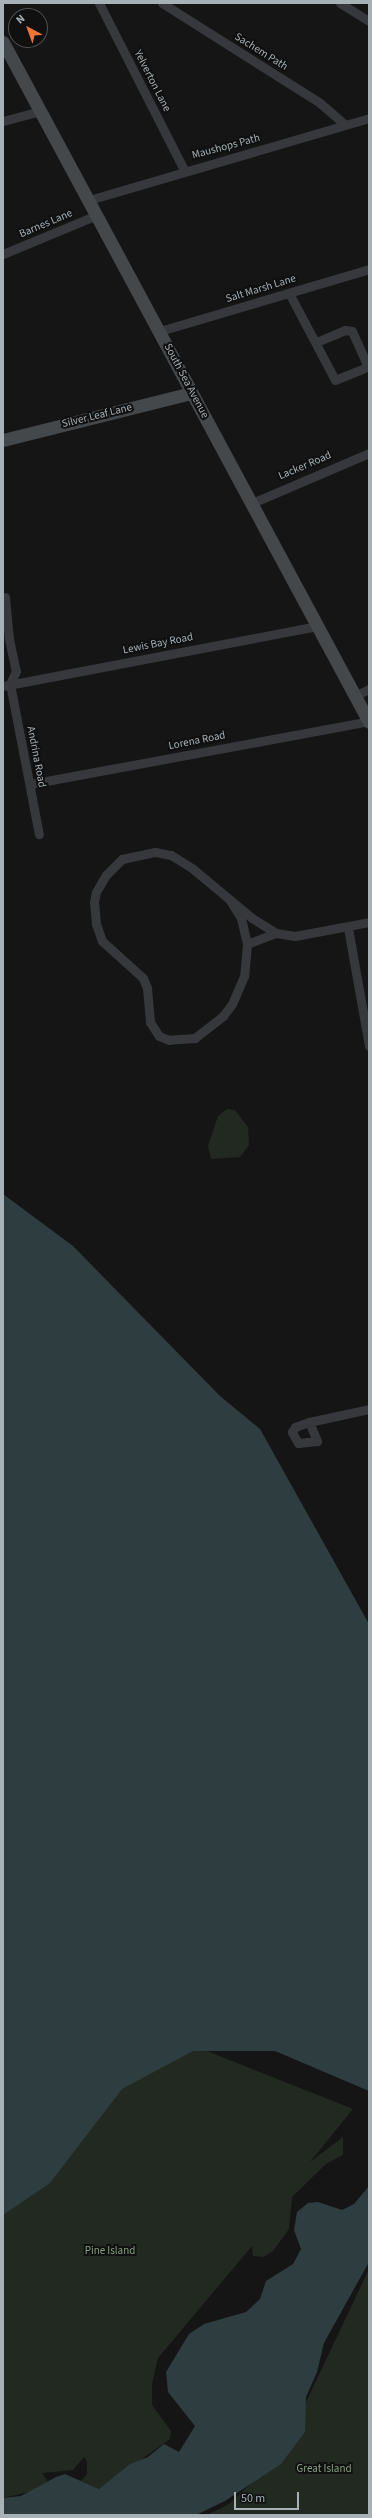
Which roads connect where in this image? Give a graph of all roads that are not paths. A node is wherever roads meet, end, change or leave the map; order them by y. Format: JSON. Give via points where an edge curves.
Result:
{"nodes":[{"id":1,"x":99,"y":3,"type":"edge"},
{"id":2,"x":162,"y":3,"type":"edge"},
{"id":3,"x":340,"y":3,"type":"edge"},
{"id":4,"x":369,"y":21,"type":"edge"},
{"id":5,"x":3,"y":42,"type":"edge"},
{"id":6,"x":40,"y":110,"type":"junction"},
{"id":7,"x":369,"y":118,"type":"edge"},
{"id":8,"x":3,"y":121,"type":"edge"},
{"id":9,"x":345,"y":125,"type":"junction"},
{"id":10,"x":184,"y":170,"type":"junction"},
{"id":11,"x":89,"y":200,"type":"junction"},
{"id":12,"x":97,"y":215,"type":"junction"},
{"id":13,"x":3,"y":254,"type":"edge"},
{"id":14,"x":369,"y":269,"type":"edge"},
{"id":15,"x":289,"y":293,"type":"junction"},
{"id":16,"x":160,"y":331,"type":"junction"},
{"id":17,"x":317,"y":342,"type":"junction"},
{"id":18,"x":368,"y":368,"type":"edge"},
{"id":19,"x":191,"y":393,"type":"junction"},
{"id":20,"x":3,"y":440,"type":"edge"},
{"id":21,"x":369,"y":453,"type":"edge"},
{"id":22,"x":252,"y":503,"type":"junction"},
{"id":23,"x":5,"y":596,"type":"dead end"},
{"id":24,"x":318,"y":626,"type":"junction"},
{"id":25,"x":7,"y":685,"type":"edge"},
{"id":26,"x":369,"y":689,"type":"edge"},
{"id":27,"x":355,"y":696,"type":"junction"},
{"id":28,"x":369,"y":721,"type":"edge"},
{"id":29,"x":30,"y":784,"type":"junction"},
{"id":30,"x":39,"y":834,"type":"dead end"},
{"id":31,"x":231,"y":902,"type":"junction"},
{"id":32,"x":369,"y":922,"type":"edge"},
{"id":33,"x":348,"y":928,"type":"junction"},
{"id":34,"x":276,"y":933,"type":"junction"},
{"id":35,"x":247,"y":944,"type":"junction"},
{"id":36,"x":369,"y":1046,"type":"edge"},
{"id":37,"x":369,"y":1410,"type":"edge"},
{"id":38,"x":309,"y":1422,"type":"dead end"}],
"edges":[{"from":1,"to":10,"type":"street","name":"Yelverton Lane"},
{"from":2,"to":9,"type":"street","name":"Sachem Path","via":[[320,103]]},
{"from":3,"to":4,"type":"street"},
{"from":5,"to":6,"type":"street","name":"South Sea Avenue"},
{"from":6,"to":8,"type":"street"},
{"from":6,"to":11,"type":"street","name":"South Sea Avenue"},
{"from":7,"to":9,"type":"street","name":"Maushops Path"},
{"from":9,"to":10,"type":"street","name":"Maushops Path"},
{"from":10,"to":11,"type":"street","name":"Maushops Path"},
{"from":11,"to":12,"type":"street","name":"South Sea Avenue"},
{"from":12,"to":13,"type":"street","name":"Barnes Lane"},
{"from":12,"to":16,"type":"street","name":"South Sea Avenue"},
{"from":14,"to":15,"type":"street","name":"Salt Marsh Lane"},
{"from":15,"to":16,"type":"street","name":"Salt Marsh Lane"},
{"from":15,"to":17,"type":"street"},
{"from":16,"to":19,"type":"street","name":"South Sea Avenue"},
{"from":17,"to":18,"type":"street","via":[[336,380]]},
{"from":17,"to":18,"type":"street","via":[[345,330],[352,331]]},
{"from":19,"to":20,"type":"street","name":"Silver Leaf Lane"},
{"from":19,"to":22,"type":"street","name":"South Sea Avenue"},
{"from":21,"to":22,"type":"street","name":"Lacker Road"},
{"from":22,"to":24,"type":"street","name":"South Sea Avenue"},
{"from":23,"to":25,"type":"street","via":[[9,639],[16,671]]},
{"from":24,"to":25,"type":"street","name":"Lewis Bay Road"},
{"from":24,"to":27,"type":"street","name":"South Sea Avenue"},
{"from":25,"to":29,"type":"street","name":"Andrina Road"},
{"from":26,"to":27,"type":"street"},
{"from":27,"to":28,"type":"street","name":"South Sea Avenue"},
{"from":28,"to":29,"type":"street","name":"Lorena Road"},
{"from":29,"to":30,"type":"street","name":"Andrina Road"},
{"from":31,"to":34,"type":"street"},
{"from":31,"to":35,"type":"street","via":[[240,918]]},
{"from":31,"to":35,"type":"street","via":[[181,860],[155,852],[132,855],[114,867],[96,892],[94,913],[102,941],[143,978],[147,988],[153,1030],[169,1040],[195,1038],[224,1016],[244,976]]},
{"from":32,"to":33,"type":"street"},
{"from":33,"to":34,"type":"street","via":[[295,936]]},
{"from":33,"to":36,"type":"street"},
{"from":34,"to":35,"type":"street"},
{"from":37,"to":38,"type":"street"}]}
